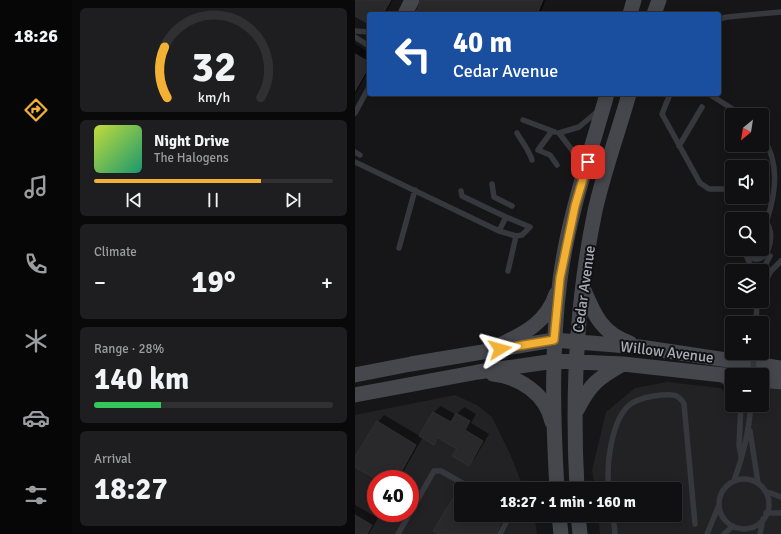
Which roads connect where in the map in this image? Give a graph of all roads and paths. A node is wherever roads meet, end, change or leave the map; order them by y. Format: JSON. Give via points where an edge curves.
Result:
{"nodes":[{"id":1,"x":401,"y":0,"type":"edge"},
{"id":2,"x":412,"y":0,"type":"edge"},
{"id":3,"x":634,"y":0,"type":"edge"},
{"id":4,"x":656,"y":0,"type":"edge"},
{"id":5,"x":659,"y":0,"type":"edge"},
{"id":6,"x":396,"y":12,"type":"edge"},
{"id":7,"x":406,"y":12,"type":"edge"},
{"id":8,"x":631,"y":12,"type":"edge"},
{"id":9,"x":653,"y":12,"type":"edge"},
{"id":10,"x":654,"y":12,"type":"edge"},
{"id":11,"x":781,"y":12,"type":"edge"},
{"id":12,"x":721,"y":18,"type":"edge"},
{"id":13,"x":355,"y":31,"type":"edge"},
{"id":14,"x":367,"y":32,"type":"edge"},
{"id":15,"x":355,"y":37,"type":"edge"},
{"id":16,"x":367,"y":45,"type":"edge"},
{"id":17,"x":367,"y":91,"type":"edge"},
{"id":18,"x":628,"y":96,"type":"edge"},
{"id":19,"x":669,"y":96,"type":"edge"},
{"id":20,"x":712,"y":96,"type":"edge"},
{"id":21,"x":605,"y":100,"type":"edge"},
{"id":22,"x":702,"y":107,"type":"dead end"},
{"id":23,"x":730,"y":108,"type":"edge"},
{"id":24,"x":355,"y":113,"type":"edge"},
{"id":25,"x":523,"y":120,"type":"dead end"},
{"id":26,"x":552,"y":131,"type":"junction"},
{"id":27,"x":517,"y":132,"type":"dead end"},
{"id":28,"x":559,"y":133,"type":"junction"},
{"id":29,"x":679,"y":146,"type":"junction"},
{"id":30,"x":769,"y":148,"type":"edge"},
{"id":31,"x":532,"y":160,"type":"dead end"},
{"id":32,"x":355,"y":162,"type":"edge"},
{"id":33,"x":557,"y":165,"type":"dead end"},
{"id":34,"x":584,"y":176,"type":"junction"},
{"id":35,"x":492,"y":184,"type":"dead end"},
{"id":36,"x":415,"y":190,"type":"junction"},
{"id":37,"x":725,"y":190,"type":"edge"},
{"id":38,"x":461,"y":191,"type":"dead end"},
{"id":39,"x":512,"y":206,"type":"dead end"},
{"id":40,"x":767,"y":212,"type":"edge"},
{"id":41,"x":506,"y":217,"type":"junction"},
{"id":42,"x":769,"y":222,"type":"edge"},
{"id":43,"x":775,"y":226,"type":"dead end"},
{"id":44,"x":499,"y":231,"type":"junction"},
{"id":45,"x":516,"y":236,"type":"junction"},
{"id":46,"x":399,"y":248,"type":"dead end"},
{"id":47,"x":775,"y":252,"type":"dead end"},
{"id":48,"x":752,"y":256,"type":"edge"},
{"id":49,"x":769,"y":256,"type":"junction"},
{"id":50,"x":781,"y":261,"type":"edge"},
{"id":51,"x":765,"y":264,"type":"edge"},
{"id":52,"x":508,"y":271,"type":"dead end"},
{"id":53,"x":769,"y":275,"type":"edge"},
{"id":54,"x":560,"y":278,"type":"junction"},
{"id":55,"x":582,"y":288,"type":"junction"},
{"id":56,"x":554,"y":340,"type":"junction"},
{"id":57,"x":577,"y":342,"type":"junction"},
{"id":58,"x":640,"y":347,"type":"junction"},
{"id":59,"x":486,"y":351,"type":"junction"},
{"id":60,"x":555,"y":362,"type":"junction"},
{"id":61,"x":576,"y":362,"type":"junction"},
{"id":62,"x":623,"y":364,"type":"junction"},
{"id":63,"x":781,"y":368,"type":"edge"},
{"id":64,"x":478,"y":372,"type":"junction"},
{"id":65,"x":360,"y":373,"type":"edge"},
{"id":66,"x":709,"y":373,"type":"junction"},
{"id":67,"x":725,"y":375,"type":"edge"},
{"id":68,"x":769,"y":381,"type":"edge"},
{"id":69,"x":781,"y":382,"type":"edge"},
{"id":70,"x":725,"y":383,"type":"edge"},
{"id":71,"x":355,"y":394,"type":"edge"},
{"id":72,"x":741,"y":412,"type":"edge"},
{"id":73,"x":751,"y":412,"type":"edge"},
{"id":74,"x":575,"y":414,"type":"junction"},
{"id":75,"x":750,"y":426,"type":"junction"},
{"id":76,"x":555,"y":435,"type":"junction"},
{"id":77,"x":742,"y":460,"type":"junction"},
{"id":78,"x":734,"y":481,"type":"junction"},
{"id":79,"x":461,"y":482,"type":"edge"},
{"id":80,"x":557,"y":482,"type":"edge"},
{"id":81,"x":577,"y":482,"type":"edge"},
{"id":82,"x":609,"y":482,"type":"edge"},
{"id":83,"x":758,"y":483,"type":"junction"},
{"id":84,"x":765,"y":491,"type":"junction"},
{"id":85,"x":781,"y":497,"type":"edge"},
{"id":86,"x":719,"y":505,"type":"junction"},
{"id":87,"x":781,"y":513,"type":"edge"},
{"id":88,"x":765,"y":516,"type":"junction"},
{"id":89,"x":508,"y":522,"type":"edge"},
{"id":90,"x":560,"y":522,"type":"edge"},
{"id":91,"x":579,"y":522,"type":"edge"},
{"id":92,"x":614,"y":522,"type":"edge"},
{"id":93,"x":695,"y":524,"type":"dead end"},
{"id":94,"x":734,"y":527,"type":"junction"},
{"id":95,"x":398,"y":534,"type":"edge"},
{"id":96,"x":500,"y":534,"type":"edge"},
{"id":97,"x":561,"y":534,"type":"edge"},
{"id":98,"x":580,"y":534,"type":"edge"},
{"id":99,"x":615,"y":534,"type":"edge"},
{"id":100,"x":707,"y":534,"type":"edge"},
{"id":101,"x":724,"y":534,"type":"edge"},
{"id":102,"x":741,"y":534,"type":"edge"},
{"id":103,"x":759,"y":534,"type":"edge"}],
"edges":[{"from":1,"to":6,"type":"main road"},
{"from":2,"to":7,"type":"main road"},
{"from":3,"to":8,"type":"main road"},
{"from":4,"to":9,"type":"main road"},
{"from":5,"to":10,"type":"main road"},
{"from":11,"to":12,"type":"lane"},
{"from":13,"to":14,"type":"lane"},
{"from":15,"to":16,"type":"lane"},
{"from":17,"to":24,"type":"lane"},
{"from":18,"to":55,"type":"main road","name":"Cedar Avenue","via":[[595,210]]},
{"from":19,"to":29,"type":"lane","via":[[662,114]]},
{"from":20,"to":23,"type":"lane"},
{"from":21,"to":28,"type":"lane","via":[[579,127]]},
{"from":21,"to":34,"type":"main road","name":"Cedar Avenue"},
{"from":22,"to":29,"type":"lane"},
{"from":25,"to":26,"type":"lane"},
{"from":26,"to":28,"type":"lane"},
{"from":26,"to":33,"type":"lane","via":[[538,150],[551,155]]},
{"from":27,"to":31,"type":"lane"},
{"from":28,"to":34,"type":"lane","via":[[572,150]]},
{"from":29,"to":37,"type":"lane","via":[[700,183],[709,189]]},
{"from":30,"to":40,"type":"lane","via":[[776,183],[773,202]]},
{"from":32,"to":36,"type":"lane"},
{"from":34,"to":54,"type":"main road","name":"Cedar Avenue"},
{"from":35,"to":39,"type":"lane","via":[[494,197]]},
{"from":36,"to":44,"type":"lane"},
{"from":36,"to":46,"type":"lane"},
{"from":38,"to":41,"type":"lane","via":[[462,196]]},
{"from":41,"to":44,"type":"lane"},
{"from":41,"to":45,"type":"lane","via":[[530,227],[522,235]]},
{"from":42,"to":43,"type":"lane"},
{"from":44,"to":45,"type":"lane"},
{"from":45,"to":52,"type":"lane"},
{"from":47,"to":49,"type":"lane"},
{"from":48,"to":49,"type":"lane","via":[[757,259]]},
{"from":49,"to":51,"type":"lane"},
{"from":50,"to":53,"type":"lane"},
{"from":54,"to":56,"type":"main road","name":"Cedar Avenue"},
{"from":54,"to":59,"type":"main road","via":[[555,297],[533,328]]},
{"from":55,"to":57,"type":"main road","name":"Cedar Avenue"},
{"from":55,"to":58,"type":"main road","via":[[598,321],[606,330],[617,339]]},
{"from":56,"to":57,"type":"main road","name":"Willow Avenue"},
{"from":56,"to":59,"type":"main road","name":"Willow Avenue"},
{"from":56,"to":60,"type":"main road","name":"Cedar Avenue"},
{"from":57,"to":58,"type":"main road","name":"Willow Avenue"},
{"from":57,"to":61,"type":"main road","name":"Cedar Avenue"},
{"from":58,"to":63,"type":"main road","name":"Willow Avenue"},
{"from":59,"to":65,"type":"main road"},
{"from":60,"to":61,"type":"main road","name":"Willow Avenue"},
{"from":60,"to":64,"type":"main road","name":"Willow Avenue"},
{"from":60,"to":76,"type":"main road","name":"Cedar Avenue"},
{"from":61,"to":62,"type":"main road","name":"Willow Avenue"},
{"from":61,"to":74,"type":"main road","name":"Cedar Avenue"},
{"from":62,"to":66,"type":"main road","name":"Willow Avenue"},
{"from":62,"to":74,"type":"main road","via":[[589,387]]},
{"from":64,"to":71,"type":"main road"},
{"from":64,"to":76,"type":"main road","via":[[501,374],[535,392],[547,408]]},
{"from":66,"to":67,"type":"main road","name":"Willow Avenue"},
{"from":66,"to":70,"type":"lane"},
{"from":68,"to":69,"type":"main road"},
{"from":72,"to":77,"type":"lane","via":[[739,445]]},
{"from":73,"to":75,"type":"lane"},
{"from":74,"to":81,"type":"main road","name":"Cedar Avenue"},
{"from":75,"to":77,"type":"lane"},
{"from":75,"to":83,"type":"lane"},
{"from":76,"to":80,"type":"main road","name":"Cedar Avenue"},
{"from":77,"to":78,"type":"lane"},
{"from":78,"to":83,"type":"lane","via":[[750,480]]},
{"from":78,"to":86,"type":"lane","via":[[722,491]]},
{"from":79,"to":95,"type":"lane","via":[[441,471],[434,471]]},
{"from":82,"to":93,"type":"lane","via":[[610,453],[621,413],[632,403],[647,396],[675,395],[681,398],[684,404]]},
{"from":83,"to":84,"type":"lane"},
{"from":84,"to":85,"type":"lane"},
{"from":84,"to":88,"type":"lane","via":[[768,504]]},
{"from":86,"to":94,"type":"lane","via":[[721,514]]},
{"from":86,"to":100,"type":"lane"},
{"from":87,"to":88,"type":"lane"},
{"from":88,"to":94,"type":"lane","via":[[751,527]]},
{"from":88,"to":103,"type":"lane"},
{"from":89,"to":96,"type":"lane"},
{"from":90,"to":97,"type":"main road"},
{"from":91,"to":98,"type":"main road"},
{"from":92,"to":99,"type":"lane"},
{"from":94,"to":101,"type":"lane"},
{"from":94,"to":102,"type":"lane"}]}
